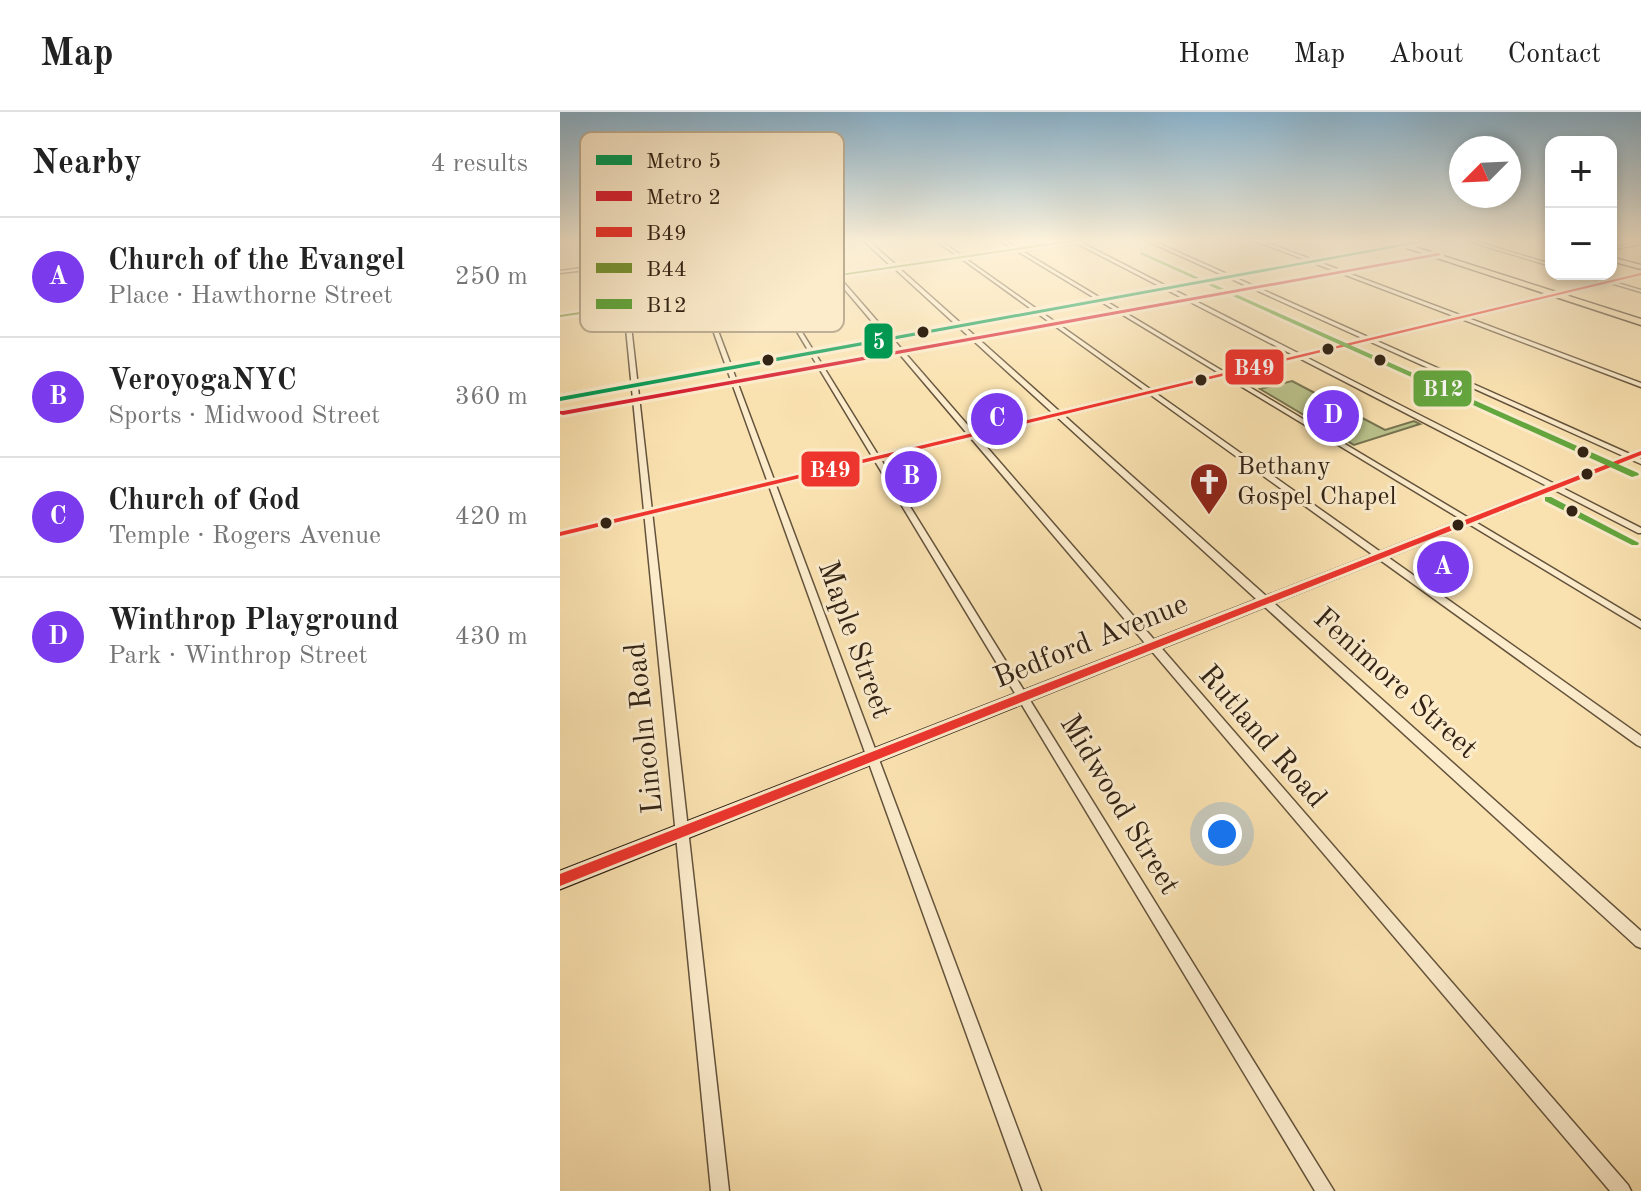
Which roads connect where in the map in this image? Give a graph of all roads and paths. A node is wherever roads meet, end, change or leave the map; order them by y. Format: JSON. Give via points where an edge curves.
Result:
{"nodes":[{"id":1,"x":846,"y":290,"type":"edge"},
{"id":2,"x":920,"y":290,"type":"edge"},
{"id":3,"x":1008,"y":290,"type":"edge"},
{"id":4,"x":1086,"y":290,"type":"edge"},
{"id":5,"x":1154,"y":290,"type":"edge"},
{"id":6,"x":1172,"y":290,"type":"edge"},
{"id":7,"x":1257,"y":290,"type":"edge"},
{"id":8,"x":1389,"y":290,"type":"edge"},
{"id":9,"x":1543,"y":290,"type":"edge"},
{"id":10,"x":1571,"y":290,"type":"edge"},
{"id":11,"x":1555,"y":294,"type":"junction"},
{"id":12,"x":1102,"y":300,"type":"junction"},
{"id":13,"x":1038,"y":312,"type":"junction"},
{"id":14,"x":580,"y":313,"type":"edge"},
{"id":15,"x":560,"y":316,"type":"edge"},
{"id":16,"x":1460,"y":317,"type":"junction"},
{"id":17,"x":1641,"y":322,"type":"edge"},
{"id":18,"x":959,"y":326,"type":"junction"},
{"id":19,"x":629,"y":332,"type":"edge"},
{"id":20,"x":715,"y":332,"type":"edge"},
{"id":21,"x":799,"y":332,"type":"edge"},
{"id":22,"x":888,"y":339,"type":"junction"},
{"id":23,"x":1367,"y":340,"type":"junction"},
{"id":24,"x":811,"y":352,"type":"junction"},
{"id":25,"x":1299,"y":356,"type":"junction"},
{"id":26,"x":728,"y":367,"type":"junction"},
{"id":27,"x":1224,"y":374,"type":"junction"},
{"id":28,"x":634,"y":384,"type":"junction"},
{"id":29,"x":1641,"y":385,"type":"edge"},
{"id":30,"x":1151,"y":392,"type":"junction"},
{"id":31,"x":560,"y":398,"type":"edge"},
{"id":32,"x":1057,"y":414,"type":"junction"},
{"id":33,"x":971,"y":435,"type":"junction"},
{"id":34,"x":1641,"y":453,"type":"edge"},
{"id":35,"x":1630,"y":457,"type":"junction"},
{"id":36,"x":876,"y":458,"type":"junction"},
{"id":37,"x":1641,"y":462,"type":"edge"},
{"id":38,"x":771,"y":484,"type":"junction"},
{"id":39,"x":1554,"y":487,"type":"junction"},
{"id":40,"x":648,"y":513,"type":"junction"},
{"id":41,"x":1468,"y":521,"type":"junction"},
{"id":42,"x":1641,"y":531,"type":"edge"},
{"id":43,"x":560,"y":534,"type":"edge"},
{"id":44,"x":1380,"y":556,"type":"junction"},
{"id":45,"x":1265,"y":601,"type":"junction"},
{"id":46,"x":1641,"y":625,"type":"edge"},
{"id":47,"x":1152,"y":646,"type":"junction"},
{"id":48,"x":1022,"y":697,"type":"junction"},
{"id":49,"x":1641,"y":742,"type":"edge"},
{"id":50,"x":871,"y":756,"type":"junction"},
{"id":51,"x":682,"y":832,"type":"junction"},
{"id":52,"x":560,"y":880,"type":"edge"},
{"id":53,"x":1641,"y":941,"type":"edge"},
{"id":54,"x":720,"y":1191,"type":"edge"},
{"id":55,"x":1032,"y":1191,"type":"edge"},
{"id":56,"x":1325,"y":1191,"type":"edge"},
{"id":57,"x":1622,"y":1191,"type":"edge"}],
"edges":[{"from":1,"to":22,"type":"street","name":"Rutland Road"},
{"from":2,"to":18,"type":"street","name":"Fenimore Street"},
{"from":3,"to":13,"type":"street"},
{"from":4,"to":12,"type":"street"},
{"from":5,"to":12,"type":"main road"},
{"from":6,"to":25,"type":"street"},
{"from":7,"to":23,"type":"street"},
{"from":8,"to":16,"type":"street"},
{"from":9,"to":11,"type":"highway"},
{"from":10,"to":11,"type":"main road"},
{"from":11,"to":16,"type":"main road"},
{"from":11,"to":17,"type":"highway"},
{"from":12,"to":13,"type":"main road"},
{"from":12,"to":27,"type":"street"},
{"from":13,"to":18,"type":"main road"},
{"from":13,"to":30,"type":"street"},
{"from":14,"to":15,"type":"street"},
{"from":16,"to":23,"type":"main road"},
{"from":16,"to":29,"type":"street"},
{"from":18,"to":22,"type":"main road"},
{"from":18,"to":32,"type":"street","name":"Fenimore Street"},
{"from":19,"to":28,"type":"street","name":"Lincoln Road"},
{"from":20,"to":26,"type":"street","name":"Maple Street"},
{"from":21,"to":24,"type":"street","name":"Midwood Street"},
{"from":22,"to":24,"type":"main road"},
{"from":22,"to":33,"type":"street","name":"Rutland Road"},
{"from":23,"to":25,"type":"main road"},
{"from":23,"to":35,"type":"street"},
{"from":24,"to":26,"type":"main road"},
{"from":24,"to":36,"type":"street","name":"Midwood Street"},
{"from":25,"to":27,"type":"main road"},
{"from":25,"to":39,"type":"street"},
{"from":26,"to":28,"type":"main road"},
{"from":26,"to":38,"type":"street","name":"Maple Street"},
{"from":27,"to":30,"type":"main road"},
{"from":27,"to":41,"type":"street"},
{"from":28,"to":31,"type":"main road"},
{"from":28,"to":40,"type":"street","name":"Lincoln Road"},
{"from":30,"to":32,"type":"main road"},
{"from":30,"to":44,"type":"street"},
{"from":32,"to":33,"type":"main road"},
{"from":32,"to":45,"type":"street","name":"Fenimore Street"},
{"from":33,"to":36,"type":"main road"},
{"from":33,"to":47,"type":"street","name":"Rutland Road"},
{"from":34,"to":35,"type":"main road","name":"Bedford Avenue"},
{"from":35,"to":37,"type":"street"},
{"from":35,"to":39,"type":"main road","name":"Bedford Avenue"},
{"from":36,"to":38,"type":"main road"},
{"from":36,"to":48,"type":"street","name":"Midwood Street"},
{"from":38,"to":40,"type":"main road"},
{"from":38,"to":50,"type":"street","name":"Maple Street"},
{"from":39,"to":41,"type":"main road","name":"Bedford Avenue"},
{"from":39,"to":42,"type":"street"},
{"from":40,"to":43,"type":"main road"},
{"from":40,"to":51,"type":"street","name":"Lincoln Road"},
{"from":41,"to":44,"type":"main road","name":"Bedford Avenue"},
{"from":41,"to":46,"type":"street"},
{"from":44,"to":45,"type":"main road","name":"Bedford Avenue"},
{"from":44,"to":49,"type":"street"},
{"from":45,"to":47,"type":"main road","name":"Bedford Avenue"},
{"from":45,"to":53,"type":"street","name":"Fenimore Street"},
{"from":47,"to":48,"type":"main road","name":"Bedford Avenue"},
{"from":47,"to":57,"type":"street","name":"Rutland Road"},
{"from":48,"to":50,"type":"main road","name":"Bedford Avenue"},
{"from":48,"to":56,"type":"street","name":"Midwood Street"},
{"from":50,"to":51,"type":"main road","name":"Bedford Avenue"},
{"from":50,"to":55,"type":"street","name":"Maple Street"},
{"from":51,"to":52,"type":"main road","name":"Bedford Avenue"},
{"from":51,"to":54,"type":"street","name":"Lincoln Road"}]}
